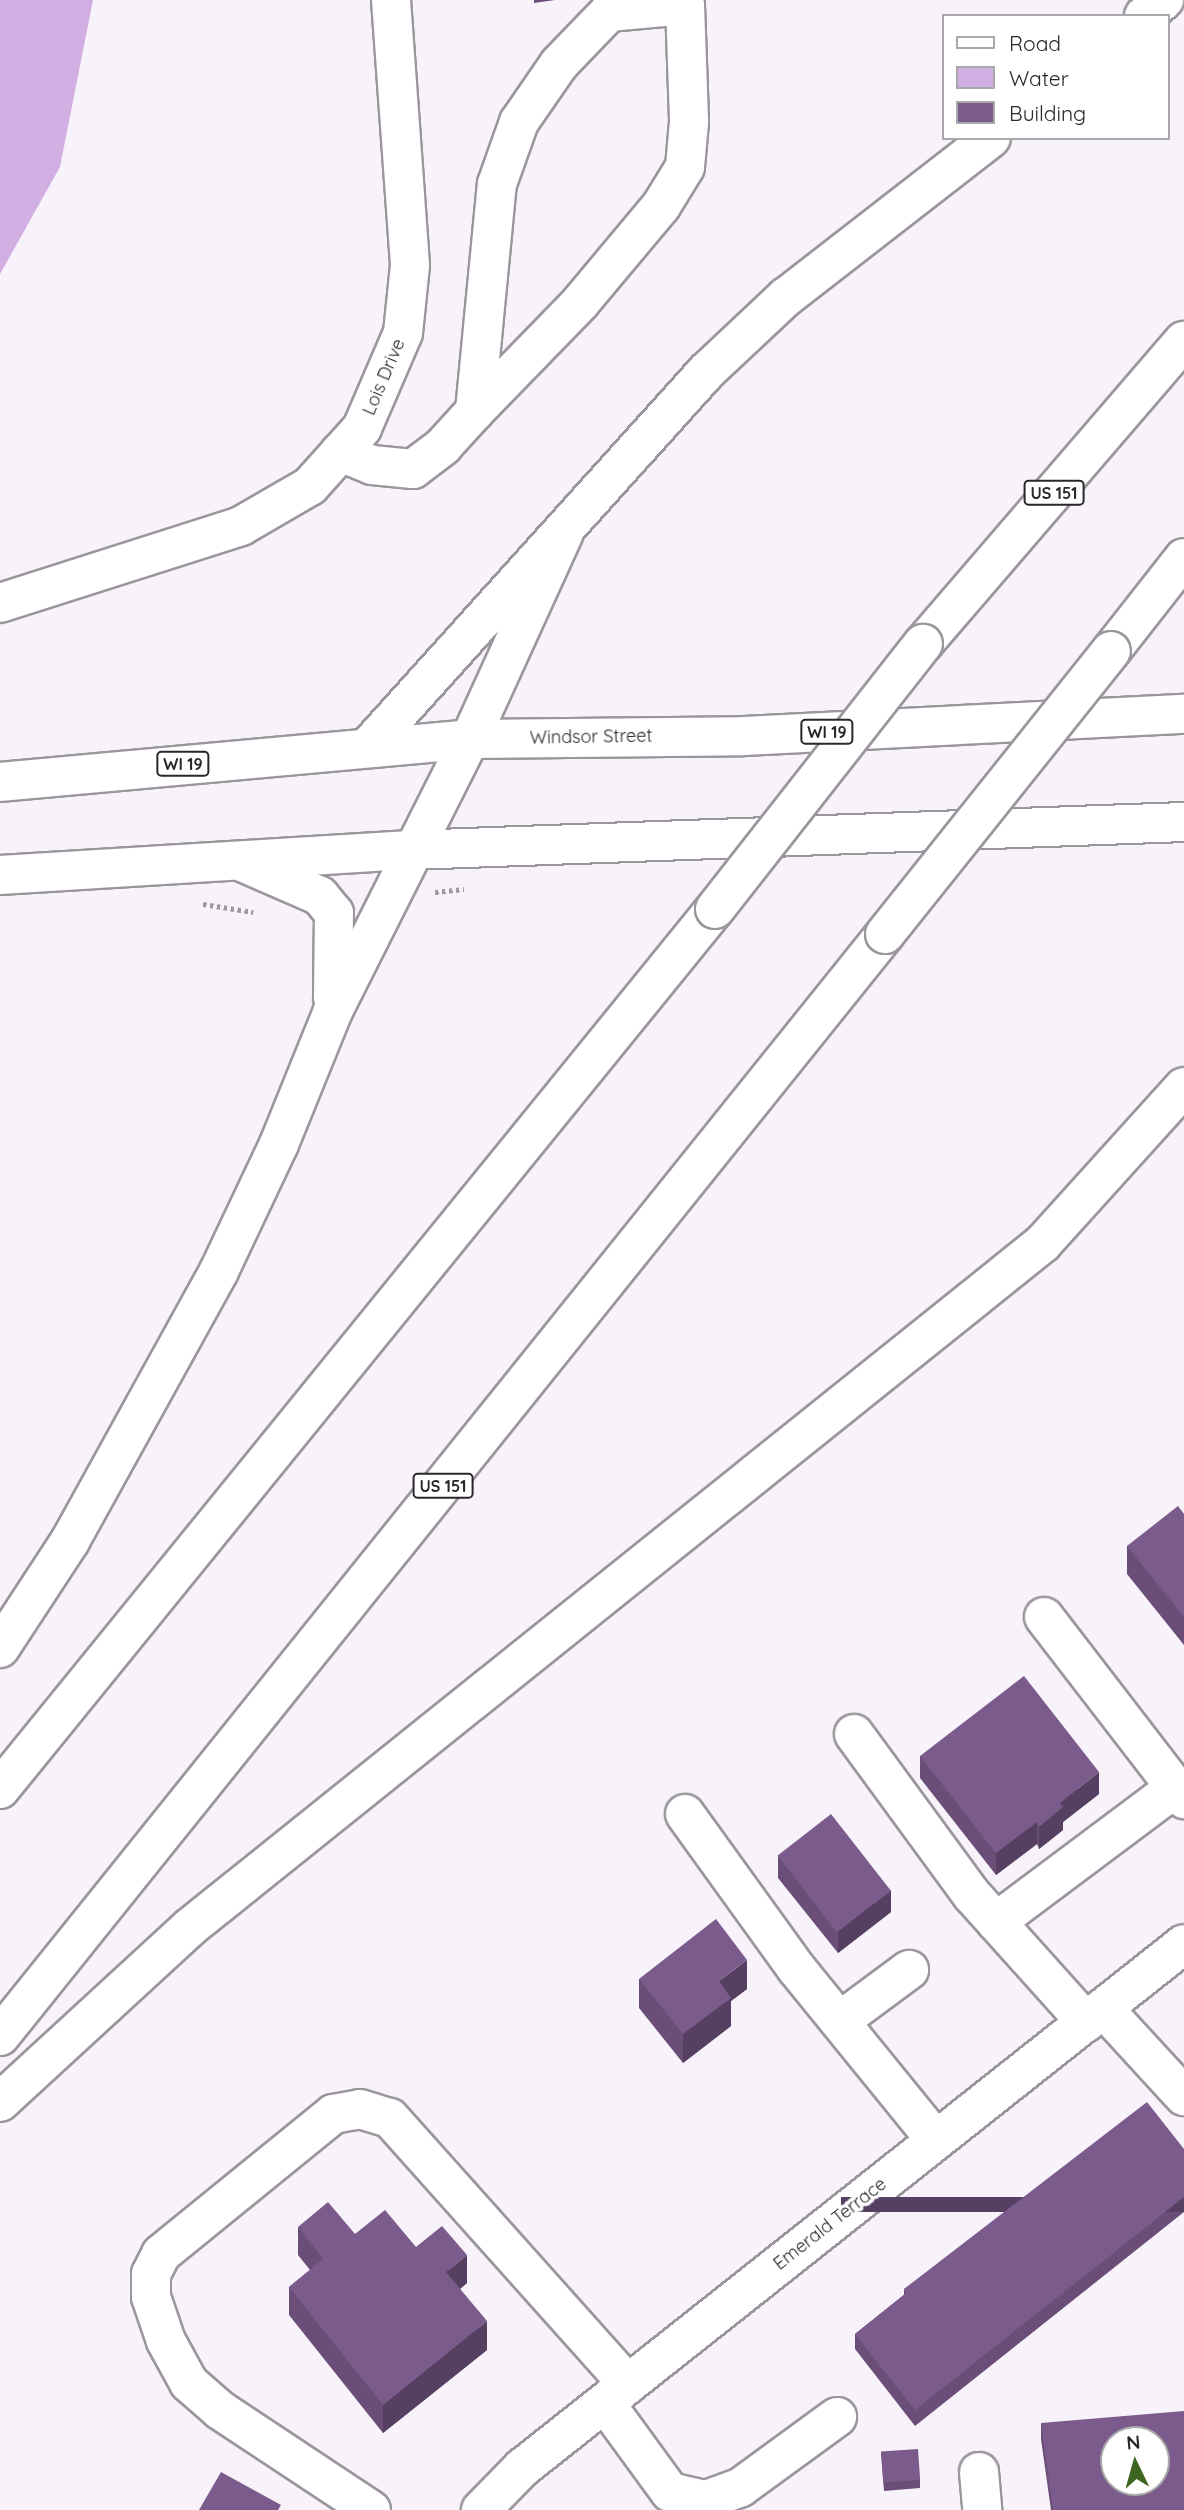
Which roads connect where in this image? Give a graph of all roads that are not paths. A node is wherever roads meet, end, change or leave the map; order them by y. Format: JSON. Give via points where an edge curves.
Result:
{"nodes":[{"id":1,"x":391,"y":0,"type":"edge"},
{"id":2,"x":1164,"y":0,"type":"edge"},
{"id":3,"x":1146,"y":14,"type":"edge"},
{"id":4,"x":988,"y":140,"type":"edge"},
{"id":5,"x":1184,"y":341,"type":"edge"},
{"id":6,"x":475,"y":411,"type":"junction"},
{"id":7,"x":340,"y":452,"type":"junction"},
{"id":8,"x":565,"y":533,"type":"junction"},
{"id":9,"x":1184,"y":558,"type":"edge"},
{"id":10,"x":0,"y":603,"type":"edge"},
{"id":11,"x":1184,"y":715,"type":"edge"},
{"id":12,"x":470,"y":739,"type":"junction"},
{"id":13,"x":367,"y":748,"type":"junction"},
{"id":14,"x":0,"y":782,"type":"edge"},
{"id":15,"x":1184,"y":822,"type":"edge"},
{"id":16,"x":410,"y":850,"type":"junction"},
{"id":17,"x":240,"y":861,"type":"junction"},
{"id":18,"x":0,"y":875,"type":"edge"},
{"id":19,"x":333,"y":1011,"type":"junction"},
{"id":20,"x":1184,"y":1087,"type":"edge"},
{"id":21,"x":1044,"y":1617,"type":"dead end"},
{"id":22,"x":0,"y":1648,"type":"edge"},
{"id":23,"x":854,"y":1734,"type":"dead end"},
{"id":24,"x":0,"y":1789,"type":"edge"},
{"id":25,"x":1180,"y":1794,"type":"edge"},
{"id":26,"x":685,"y":1814,"type":"dead end"},
{"id":27,"x":996,"y":1922,"type":"junction"},
{"id":28,"x":1184,"y":1944,"type":"edge"},
{"id":29,"x":909,"y":1970,"type":"dead end"},
{"id":30,"x":1094,"y":2015,"type":"junction"},
{"id":31,"x":840,"y":2021,"type":"junction"},
{"id":32,"x":0,"y":2036,"type":"edge"},
{"id":33,"x":1184,"y":2096,"type":"edge"},
{"id":34,"x":0,"y":2102,"type":"edge"},
{"id":35,"x":936,"y":2140,"type":"junction"},
{"id":36,"x":616,"y":2393,"type":"junction"},
{"id":37,"x":837,"y":2417,"type":"dead end"},
{"id":38,"x":979,"y":2472,"type":"dead end"},
{"id":39,"x":371,"y":2510,"type":"edge"},
{"id":40,"x":481,"y":2510,"type":"edge"},
{"id":41,"x":982,"y":2510,"type":"edge"}],
"edges":[{"from":1,"to":7,"type":"main road","name":"Lois Drive","via":[[410,265],[403,333],[362,428]]},
{"from":2,"to":3,"type":"main road"},
{"from":4,"to":8,"type":"main road","via":[[776,307],[706,372]]},
{"from":5,"to":24,"type":"main road","number":"US 151","bridge":true,"via":[[923,644],[715,909]]},
{"from":6,"to":6,"type":"main road","via":[[497,184],[519,122],[559,64],[609,12],[685,5],[685,167],[661,206],[580,303]]},
{"from":6,"to":7,"type":"main road","via":[[443,446],[413,469],[372,465]]},
{"from":7,"to":10,"type":"main road","name":"Lois Drive","via":[[310,485],[241,526]]},
{"from":8,"to":12,"type":"main road"},
{"from":8,"to":13,"type":"main road"},
{"from":9,"to":32,"type":"main road","number":"US 151","bridge":true},
{"from":11,"to":12,"type":"main road","name":"Windsor Street","number":"WI 19","via":[[744,736]]},
{"from":12,"to":13,"type":"main road","name":"Windsor Street","number":"WI 19"},
{"from":12,"to":16,"type":"main road"},
{"from":13,"to":14,"type":"main road","name":"Windsor Street","number":"WI 19"},
{"from":15,"to":16,"type":"main road"},
{"from":16,"to":17,"type":"main road"},
{"from":16,"to":19,"type":"main road"},
{"from":17,"to":18,"type":"main road"},
{"from":17,"to":19,"type":"main road","via":[[320,896],[334,913]]},
{"from":19,"to":22,"type":"main road","via":[[279,1144],[219,1271],[71,1541]]},
{"from":20,"to":34,"type":"main road","via":[[1043,1243],[189,1928]]},
{"from":21,"to":25,"type":"main road"},
{"from":23,"to":27,"type":"main road"},
{"from":25,"to":27,"type":"main road"},
{"from":26,"to":31,"type":"main road"},
{"from":27,"to":30,"type":"main road"},
{"from":28,"to":30,"type":"main road","name":"Emerald Terrace"},
{"from":29,"to":31,"type":"main road"},
{"from":30,"to":33,"type":"main road"},
{"from":30,"to":35,"type":"main road","name":"Emerald Terrace"},
{"from":31,"to":35,"type":"main road"},
{"from":35,"to":36,"type":"main road","name":"Emerald Terrace"},
{"from":36,"to":37,"type":"main road","via":[[670,2492],[706,2500],[741,2487]]},
{"from":36,"to":39,"type":"main road","via":[[390,2118],[360,2109],[333,2114],[161,2254],[151,2274],[151,2297],[166,2341],[189,2383],[220,2410]]},
{"from":36,"to":40,"type":"main road","name":"Emerald Terrace","via":[[522,2468]]},
{"from":38,"to":41,"type":"main road"}]}
